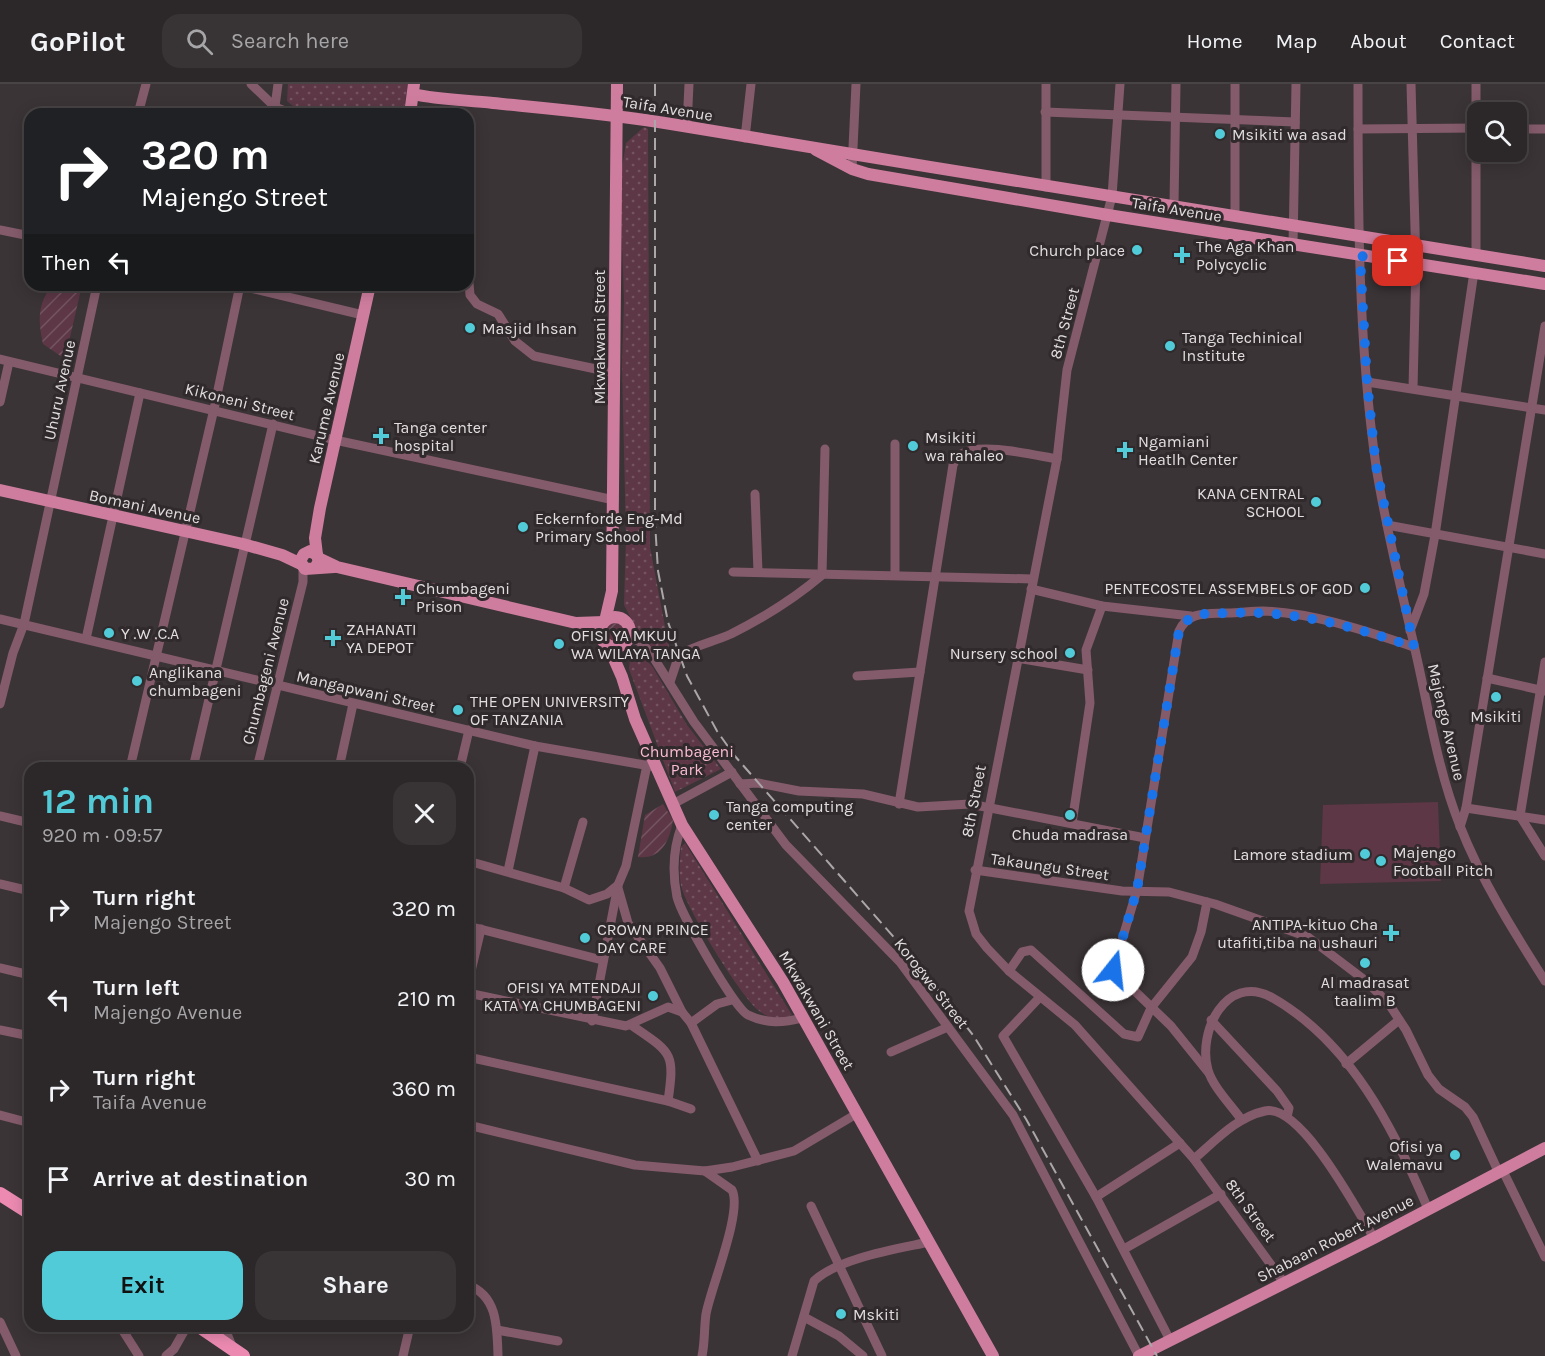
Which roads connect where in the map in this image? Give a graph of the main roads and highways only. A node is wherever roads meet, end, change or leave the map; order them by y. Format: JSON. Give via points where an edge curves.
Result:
{"nodes":[{"id":1,"x":617,"y":84,"type":"edge"},
{"id":2,"x":414,"y":89,"type":"edge"},
{"id":3,"x":411,"y":108,"type":"edge"},
{"id":4,"x":615,"y":116,"type":"junction"},
{"id":5,"x":810,"y":146,"type":"junction"},
{"id":6,"x":926,"y":166,"type":"junction"},
{"id":7,"x":924,"y":184,"type":"junction"},
{"id":8,"x":1545,"y":266,"type":"edge"},
{"id":9,"x":1545,"y":284,"type":"edge"},
{"id":10,"x":369,"y":291,"type":"edge"},
{"id":11,"x":0,"y":490,"type":"edge"},
{"id":12,"x":310,"y":561,"type":"junction"},
{"id":13,"x":612,"y":591,"type":"junction"},
{"id":14,"x":623,"y":619,"type":"junction"},
{"id":15,"x":604,"y":622,"type":"junction"},
{"id":16,"x":576,"y":623,"type":"junction"},
{"id":17,"x":627,"y":640,"type":"junction"},
{"id":18,"x":605,"y":642,"type":"junction"},
{"id":19,"x":622,"y":677,"type":"junction"},
{"id":20,"x":1545,"y":1148,"type":"edge"},
{"id":21,"x":0,"y":1194,"type":"edge"},
{"id":22,"x":24,"y":1206,"type":"edge"},
{"id":23,"x":207,"y":1332,"type":"edge"},
{"id":24,"x":238,"y":1354,"type":"edge"},
{"id":25,"x":993,"y":1356,"type":"edge"},
{"id":26,"x":1139,"y":1356,"type":"edge"}],
"edges":[{"from":1,"to":4,"type":"main road","name":"Mkwakwani Street"},
{"from":2,"to":3,"type":"main road"},
{"from":2,"to":4,"type":"main road","name":"Taifa Avenue"},
{"from":4,"to":5,"type":"main road","name":"Taifa Avenue"},
{"from":4,"to":13,"type":"main road","name":"Mkwakwani Street"},
{"from":5,"to":6,"type":"main road","name":"Taifa Avenue"},
{"from":5,"to":7,"type":"main road","name":"Taifa Avenue","via":[[852,170]]},
{"from":6,"to":7,"type":"main road"},
{"from":6,"to":8,"type":"main road","name":"Taifa Avenue"},
{"from":7,"to":9,"type":"main road","name":"Taifa Avenue"},
{"from":10,"to":12,"type":"main road","name":"Karume Avenue"},
{"from":11,"to":12,"type":"main road","name":"Bomani Avenue"},
{"from":12,"to":16,"type":"main road"},
{"from":13,"to":14,"type":"main road"},
{"from":13,"to":15,"type":"main road"},
{"from":14,"to":15,"type":"main road","via":[[611,617]]},
{"from":14,"to":17,"type":"main road","via":[[628,624]]},
{"from":15,"to":16,"type":"main road"},
{"from":15,"to":18,"type":"main road"},
{"from":16,"to":18,"type":"main road"},
{"from":17,"to":18,"type":"main road","via":[[614,647]]},
{"from":17,"to":19,"type":"main road"},
{"from":18,"to":19,"type":"main road","name":"Mkwakwani Street"},
{"from":19,"to":25,"type":"main road","name":"Mkwakwani Street","via":[[652,766],[682,825],[783,982]]},
{"from":20,"to":26,"type":"main road","name":"Shabaan Robert Avenue"},
{"from":21,"to":22,"type":"highway"},
{"from":23,"to":24,"type":"highway"}]}
